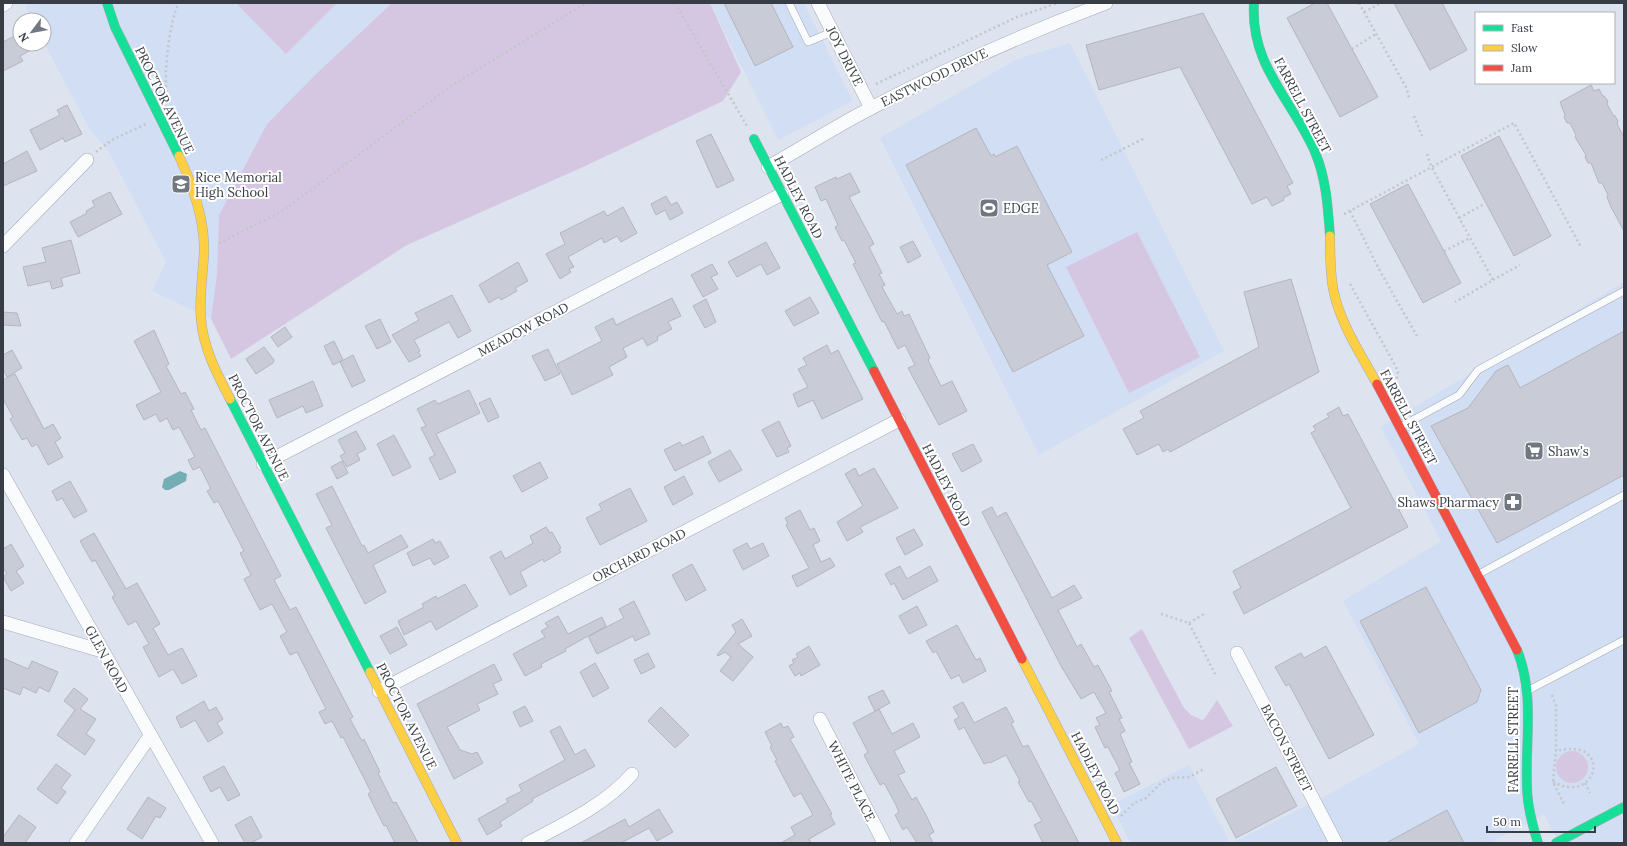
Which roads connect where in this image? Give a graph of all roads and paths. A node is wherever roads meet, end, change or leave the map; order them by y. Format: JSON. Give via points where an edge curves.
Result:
{"nodes":[{"id":1,"x":6,"y":3,"type":"edge"},
{"id":2,"x":107,"y":3,"type":"edge"},
{"id":3,"x":586,"y":3,"type":"edge"},
{"id":4,"x":675,"y":3,"type":"edge"},
{"id":5,"x":789,"y":3,"type":"edge"},
{"id":6,"x":818,"y":3,"type":"edge"},
{"id":7,"x":1058,"y":3,"type":"edge"},
{"id":8,"x":1106,"y":3,"type":"edge"},
{"id":9,"x":1254,"y":3,"type":"edge"},
{"id":10,"x":1359,"y":3,"type":"edge"},
{"id":11,"x":1381,"y":3,"type":"edge"},
{"id":12,"x":3,"y":5,"type":"edge"},
{"id":13,"x":1364,"y":12,"type":"junction"},
{"id":14,"x":832,"y":32,"type":"junction"},
{"id":15,"x":1376,"y":34,"type":"junction"},
{"id":16,"x":1352,"y":49,"type":"dead end"},
{"id":17,"x":876,"y":84,"type":"dead end"},
{"id":18,"x":1409,"y":98,"type":"dead end"},
{"id":19,"x":871,"y":108,"type":"junction"},
{"id":20,"x":1414,"y":116,"type":"dead end"},
{"id":21,"x":159,"y":118,"type":"junction"},
{"id":22,"x":1422,"y":136,"type":"dead end"},
{"id":23,"x":754,"y":139,"type":"joint"},
{"id":24,"x":1143,"y":139,"type":"dead end"},
{"id":25,"x":1427,"y":154,"type":"dead end"},
{"id":26,"x":87,"y":160,"type":"joint"},
{"id":27,"x":1101,"y":160,"type":"dead end"},
{"id":28,"x":1431,"y":166,"type":"junction"},
{"id":29,"x":768,"y":167,"type":"junction"},
{"id":30,"x":782,"y":194,"type":"junction"},
{"id":31,"x":1486,"y":203,"type":"dead end"},
{"id":32,"x":1350,"y":211,"type":"junction"},
{"id":33,"x":1341,"y":215,"type":"dead end"},
{"id":34,"x":1459,"y":218,"type":"junction"},
{"id":35,"x":1470,"y":238,"type":"junction"},
{"id":36,"x":3,"y":246,"type":"edge"},
{"id":37,"x":1581,"y":248,"type":"dead end"},
{"id":38,"x":204,"y":250,"type":"junction"},
{"id":39,"x":1444,"y":251,"type":"dead end"},
{"id":40,"x":1520,"y":265,"type":"dead end"},
{"id":41,"x":1493,"y":280,"type":"junction"},
{"id":42,"x":1349,"y":282,"type":"dead end"},
{"id":43,"x":1624,"y":291,"type":"edge"},
{"id":44,"x":1455,"y":302,"type":"dead end"},
{"id":45,"x":1417,"y":336,"type":"dead end"},
{"id":46,"x":1396,"y":367,"type":"dead end"},
{"id":47,"x":899,"y":420,"type":"junction"},
{"id":48,"x":1400,"y":427,"type":"junction"},
{"id":49,"x":263,"y":464,"type":"junction"},
{"id":50,"x":3,"y":475,"type":"edge"},
{"id":51,"x":1624,"y":495,"type":"edge"},
{"id":52,"x":1479,"y":574,"type":"junction"},
{"id":53,"x":1161,"y":614,"type":"dead end"},
{"id":54,"x":1204,"y":614,"type":"dead end"},
{"id":55,"x":3,"y":622,"type":"edge"},
{"id":56,"x":1190,"y":623,"type":"junction"},
{"id":57,"x":1624,"y":640,"type":"edge"},
{"id":58,"x":102,"y":651,"type":"junction"},
{"id":59,"x":1237,"y":653,"type":"dead end"},
{"id":60,"x":1215,"y":674,"type":"dead end"},
{"id":61,"x":379,"y":691,"type":"junction"},
{"id":62,"x":1528,"y":691,"type":"junction"},
{"id":63,"x":1552,"y":695,"type":"dead end"},
{"id":64,"x":820,"y":719,"type":"dead end"},
{"id":65,"x":150,"y":736,"type":"junction"},
{"id":66,"x":1556,"y":751,"type":"junction"},
{"id":67,"x":1204,"y":769,"type":"dead end"},
{"id":68,"x":632,"y":774,"type":"dead end"},
{"id":69,"x":1553,"y":782,"type":"junction"},
{"id":70,"x":1585,"y":784,"type":"junction"},
{"id":71,"x":1590,"y":792,"type":"dead end"},
{"id":72,"x":1565,"y":806,"type":"dead end"},
{"id":73,"x":1624,"y":807,"type":"edge"},
{"id":74,"x":1121,"y":816,"type":"dead end"},
{"id":75,"x":76,"y":843,"type":"edge"},
{"id":76,"x":212,"y":843,"type":"edge"},
{"id":77,"x":457,"y":843,"type":"edge"},
{"id":78,"x":528,"y":843,"type":"edge"},
{"id":79,"x":884,"y":843,"type":"edge"},
{"id":80,"x":1117,"y":843,"type":"edge"},
{"id":81,"x":1336,"y":843,"type":"edge"},
{"id":82,"x":1538,"y":843,"type":"edge"},
{"id":83,"x":1556,"y":843,"type":"edge"}],
"edges":[{"from":1,"to":12,"type":"street"},
{"from":2,"to":21,"type":"street","name":"PROCTOR AVENUE","via":[[115,27]]},
{"from":3,"to":38,"type":"path","via":[[451,86],[281,212]]},
{"from":4,"to":23,"type":"path"},
{"from":5,"to":14,"type":"lane","via":[[808,42]]},
{"from":6,"to":14,"type":"street","name":"JOY DRIVE"},
{"from":7,"to":17,"type":"path","via":[[1017,17]]},
{"from":8,"to":19,"type":"street","name":"EASTWOOD DRIVE","via":[[1012,40]]},
{"from":9,"to":48,"type":"street","name":"FARRELL STREET","via":[[1252,22],[1258,48],[1314,151],[1322,171],[1328,197],[1334,289],[1341,313]]},
{"from":10,"to":13,"type":"path"},
{"from":11,"to":13,"type":"path"},
{"from":13,"to":15,"type":"path"},
{"from":14,"to":19,"type":"street","name":"JOY DRIVE"},
{"from":15,"to":16,"type":"path"},
{"from":15,"to":18,"type":"path","via":[[1407,89]]},
{"from":19,"to":29,"type":"street","name":"EASTWOOD DRIVE"},
{"from":20,"to":22,"type":"path"},
{"from":21,"to":26,"type":"path","via":[[112,140]]},
{"from":21,"to":38,"type":"street","name":"PROCTOR AVENUE","via":[[187,173],[198,204]]},
{"from":23,"to":29,"type":"street","name":"HADLEY ROAD"},
{"from":24,"to":27,"type":"path"},
{"from":25,"to":28,"type":"path"},
{"from":26,"to":36,"type":"street"},
{"from":28,"to":32,"type":"path"},
{"from":28,"to":34,"type":"path"},
{"from":28,"to":37,"type":"path","via":[[1514,123]]},
{"from":29,"to":30,"type":"street","name":"HADLEY ROAD"},
{"from":30,"to":47,"type":"street","name":"HADLEY ROAD"},
{"from":30,"to":49,"type":"street","name":"MEADOW ROAD"},
{"from":31,"to":34,"type":"path"},
{"from":32,"to":33,"type":"path"},
{"from":32,"to":45,"type":"path"},
{"from":34,"to":35,"type":"path"},
{"from":35,"to":39,"type":"path"},
{"from":35,"to":41,"type":"path"},
{"from":38,"to":49,"type":"street","name":"PROCTOR AVENUE","via":[[201,319],[206,343],[219,378]]},
{"from":40,"to":41,"type":"path"},
{"from":41,"to":44,"type":"path"},
{"from":42,"to":46,"type":"path"},
{"from":43,"to":48,"type":"lane","via":[[1478,370],[1459,395]]},
{"from":47,"to":61,"type":"street","name":"ORCHARD ROAD"},
{"from":47,"to":80,"type":"street","name":"HADLEY ROAD"},
{"from":48,"to":52,"type":"street","name":"FARRELL STREET"},
{"from":49,"to":61,"type":"street","name":"PROCTOR AVENUE"},
{"from":50,"to":58,"type":"street","name":"GLEN ROAD"},
{"from":51,"to":52,"type":"lane"},
{"from":52,"to":62,"type":"street","name":"FARRELL STREET","via":[[1516,646]]},
{"from":53,"to":56,"type":"path"},
{"from":54,"to":56,"type":"path"},
{"from":55,"to":58,"type":"street"},
{"from":56,"to":60,"type":"path"},
{"from":57,"to":62,"type":"lane"},
{"from":58,"to":65,"type":"street","name":"GLEN ROAD"},
{"from":59,"to":81,"type":"street","name":"BACON STREET"},
{"from":61,"to":77,"type":"street","name":"PROCTOR AVENUE"},
{"from":62,"to":82,"type":"street","name":"FARRELL STREET","via":[[1526,803]]},
{"from":63,"to":66,"type":"path","via":[[1556,706]]},
{"from":64,"to":79,"type":"street","name":"WHITE PLACE"},
{"from":65,"to":75,"type":"street"},
{"from":65,"to":76,"type":"street","name":"GLEN ROAD"},
{"from":66,"to":69,"type":"path"},
{"from":66,"to":70,"type":"path","via":[[1572,748],[1583,750],[1590,756],[1593,775]]},
{"from":67,"to":74,"type":"path","via":[[1189,777],[1172,778],[1161,784],[1146,798],[1134,803]]},
{"from":68,"to":78,"type":"street","via":[[602,800]]},
{"from":69,"to":70,"type":"path","via":[[1567,787]]},
{"from":69,"to":72,"type":"path"},
{"from":70,"to":71,"type":"path"},
{"from":73,"to":83,"type":"street"}]}
